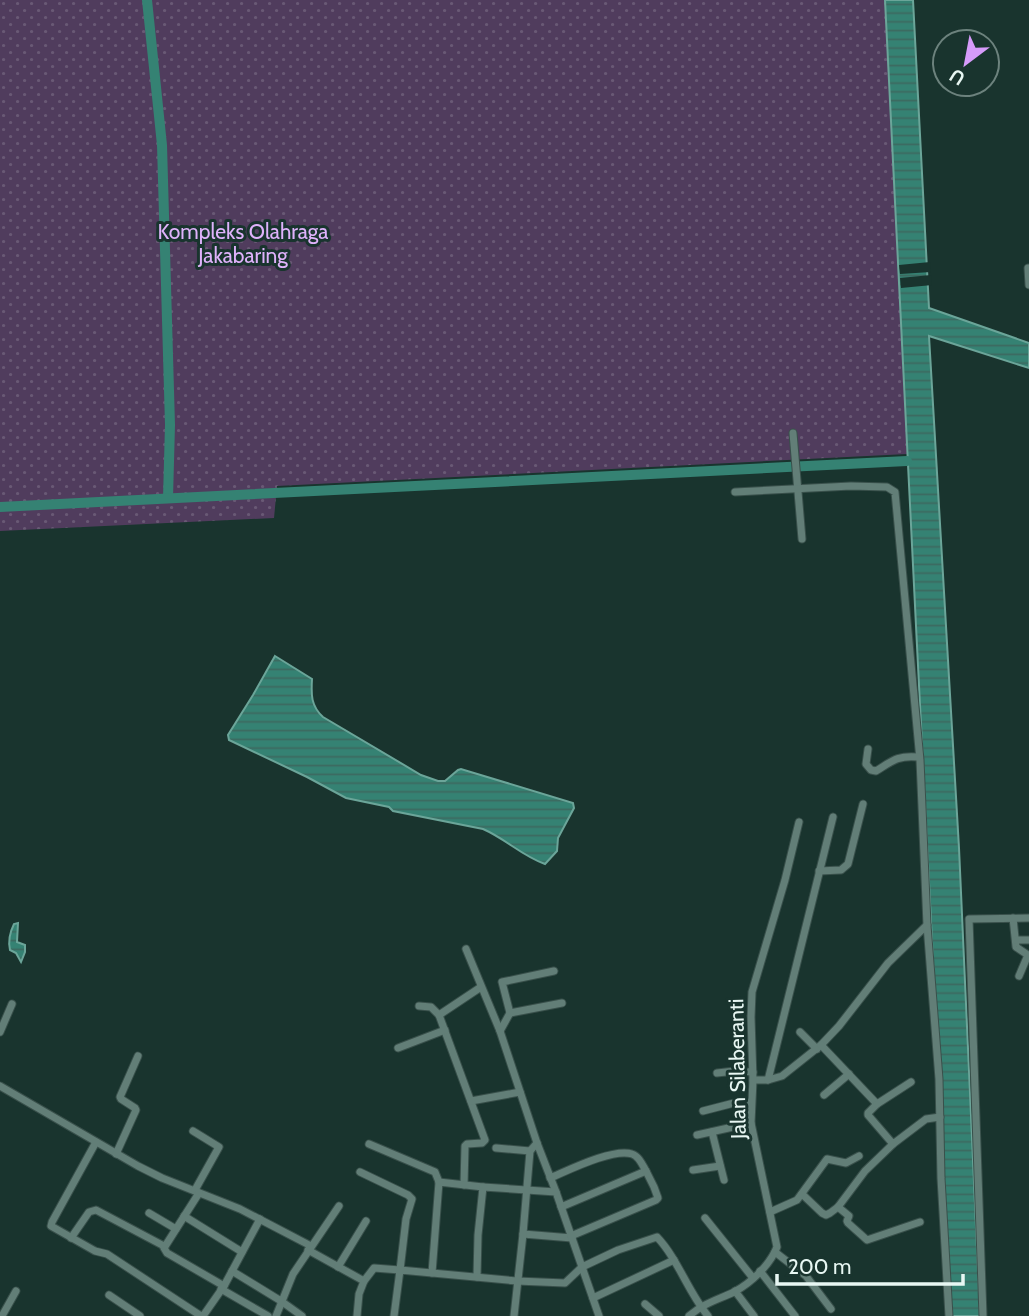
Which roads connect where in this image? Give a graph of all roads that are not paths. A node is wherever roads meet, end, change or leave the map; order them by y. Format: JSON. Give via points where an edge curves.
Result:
{"nodes":[{"id":1,"x":1028,"y":268,"type":"edge"},
{"id":2,"x":1029,"y":285,"type":"edge"},
{"id":3,"x":793,"y":433,"type":"dead end"},
{"id":4,"x":797,"y":489,"type":"junction"},
{"id":5,"x":735,"y":492,"type":"dead end"},
{"id":6,"x":802,"y":539,"type":"dead end"},
{"id":7,"x":868,"y":749,"type":"dead end"},
{"id":8,"x":918,"y":757,"type":"junction"},
{"id":9,"x":863,"y":804,"type":"dead end"},
{"id":10,"x":832,"y":817,"type":"dead end"},
{"id":11,"x":799,"y":822,"type":"dead end"},
{"id":12,"x":820,"y":872,"type":"junction"},
{"id":13,"x":1013,"y":918,"type":"junction"},
{"id":14,"x":1029,"y":918,"type":"edge"},
{"id":15,"x":927,"y":925,"type":"junction"},
{"id":16,"x":1016,"y":940,"type":"junction"},
{"id":17,"x":1029,"y":940,"type":"edge"},
{"id":18,"x":466,"y":949,"type":"dead end"},
{"id":19,"x":554,"y":971,"type":"dead end"},
{"id":20,"x":1019,"y":976,"type":"dead end"},
{"id":21,"x":481,"y":987,"type":"junction"},
{"id":22,"x":562,"y":1003,"type":"dead end"},
{"id":23,"x":12,"y":1004,"type":"dead end"},
{"id":24,"x":419,"y":1006,"type":"dead end"},
{"id":25,"x":510,"y":1013,"type":"junction"},
{"id":26,"x":439,"y":1015,"type":"junction"},
{"id":27,"x":445,"y":1030,"type":"junction"},
{"id":28,"x":500,"y":1031,"type":"junction"},
{"id":29,"x":0,"y":1032,"type":"edge"},
{"id":30,"x":800,"y":1032,"type":"dead end"},
{"id":31,"x":819,"y":1047,"type":"junction"},
{"id":32,"x":398,"y":1048,"type":"dead end"},
{"id":33,"x":138,"y":1056,"type":"dead end"},
{"id":34,"x":717,"y":1073,"type":"dead end"},
{"id":35,"x":849,"y":1074,"type":"junction"},
{"id":36,"x":753,"y":1076,"type":"junction"},
{"id":37,"x":768,"y":1080,"type":"junction"},
{"id":38,"x":911,"y":1082,"type":"dead end"},
{"id":39,"x":0,"y":1086,"type":"edge"},
{"id":40,"x":520,"y":1092,"type":"junction"},
{"id":41,"x":824,"y":1095,"type":"dead end"},
{"id":42,"x":471,"y":1101,"type":"junction"},
{"id":43,"x":751,"y":1102,"type":"junction"},
{"id":44,"x":877,"y":1104,"type":"junction"},
{"id":45,"x":703,"y":1111,"type":"dead end"},
{"id":46,"x":940,"y":1118,"type":"junction"},
{"id":47,"x":751,"y":1123,"type":"junction"},
{"id":48,"x":193,"y":1131,"type":"dead end"},
{"id":49,"x":712,"y":1132,"type":"junction"},
{"id":50,"x":697,"y":1136,"type":"dead end"},
{"id":51,"x":96,"y":1142,"type":"junction"},
{"id":52,"x":537,"y":1143,"type":"junction"},
{"id":53,"x":369,"y":1144,"type":"dead end"},
{"id":54,"x":893,"y":1144,"type":"junction"},
{"id":55,"x":496,"y":1149,"type":"dead end"},
{"id":56,"x":530,"y":1151,"type":"junction"},
{"id":57,"x":116,"y":1154,"type":"junction"},
{"id":58,"x":859,"y":1156,"type":"dead end"},
{"id":59,"x":720,"y":1166,"type":"junction"},
{"id":60,"x":693,"y":1170,"type":"dead end"},
{"id":61,"x":646,"y":1171,"type":"junction"},
{"id":62,"x":360,"y":1172,"type":"dead end"},
{"id":63,"x":550,"y":1178,"type":"junction"},
{"id":64,"x":724,"y":1180,"type":"dead end"},
{"id":65,"x":439,"y":1182,"type":"junction"},
{"id":66,"x":464,"y":1185,"type":"junction"},
{"id":67,"x":483,"y":1187,"type":"junction"},
{"id":68,"x":197,"y":1191,"type":"junction"},
{"id":69,"x":526,"y":1191,"type":"junction"},
{"id":70,"x":556,"y":1192,"type":"junction"},
{"id":71,"x":802,"y":1194,"type":"junction"},
{"id":72,"x":339,"y":1206,"type":"dead end"},
{"id":73,"x":561,"y":1207,"type":"junction"},
{"id":74,"x":838,"y":1207,"type":"junction"},
{"id":75,"x":770,"y":1212,"type":"junction"},
{"id":76,"x":149,"y":1213,"type":"dead end"},
{"id":77,"x":184,"y":1216,"type":"junction"},
{"id":78,"x":705,"y":1218,"type":"dead end"},
{"id":79,"x":260,"y":1219,"type":"junction"},
{"id":80,"x":366,"y":1221,"type":"dead end"},
{"id":81,"x":920,"y":1222,"type":"dead end"},
{"id":82,"x":176,"y":1229,"type":"junction"},
{"id":83,"x":523,"y":1234,"type":"junction"},
{"id":84,"x":572,"y":1237,"type":"junction"},
{"id":85,"x":71,"y":1238,"type":"junction"},
{"id":86,"x":164,"y":1246,"type":"junction"},
{"id":87,"x":309,"y":1248,"type":"junction"},
{"id":88,"x":242,"y":1252,"type":"junction"},
{"id":89,"x":775,"y":1252,"type":"junction"},
{"id":90,"x":674,"y":1261,"type":"junction"},
{"id":91,"x":338,"y":1267,"type":"junction"},
{"id":92,"x":582,"y":1267,"type":"junction"},
{"id":93,"x":400,"y":1270,"type":"junction"},
{"id":94,"x":232,"y":1271,"type":"junction"},
{"id":95,"x":760,"y":1271,"type":"junction"},
{"id":96,"x":432,"y":1273,"type":"junction"},
{"id":97,"x":477,"y":1277,"type":"junction"},
{"id":98,"x":753,"y":1278,"type":"junction"},
{"id":99,"x":517,"y":1281,"type":"junction"},
{"id":100,"x":364,"y":1282,"type":"junction"},
{"id":101,"x":223,"y":1287,"type":"junction"},
{"id":102,"x":16,"y":1291,"type":"dead end"},
{"id":103,"x":735,"y":1291,"type":"junction"},
{"id":104,"x":109,"y":1294,"type":"dead end"},
{"id":105,"x":593,"y":1298,"type":"junction"},
{"id":106,"x":281,"y":1301,"type":"junction"},
{"id":107,"x":645,"y":1304,"type":"dead end"},
{"id":108,"x":700,"y":1306,"type":"junction"},
{"id":109,"x":831,"y":1309,"type":"dead end"},
{"id":110,"x":2,"y":1316,"type":"edge"},
{"id":111,"x":140,"y":1316,"type":"edge"},
{"id":112,"x":202,"y":1316,"type":"edge"},
{"id":113,"x":268,"y":1316,"type":"edge"},
{"id":114,"x":276,"y":1316,"type":"edge"},
{"id":115,"x":302,"y":1316,"type":"edge"},
{"id":116,"x":357,"y":1316,"type":"edge"},
{"id":117,"x":394,"y":1316,"type":"edge"},
{"id":118,"x":400,"y":1316,"type":"edge"},
{"id":119,"x":514,"y":1316,"type":"edge"},
{"id":120,"x":599,"y":1316,"type":"edge"},
{"id":121,"x":659,"y":1316,"type":"edge"},
{"id":122,"x":689,"y":1316,"type":"edge"},
{"id":123,"x":708,"y":1316,"type":"edge"},
{"id":124,"x":754,"y":1316,"type":"edge"},
{"id":125,"x":795,"y":1316,"type":"edge"},
{"id":126,"x":949,"y":1316,"type":"edge"},
{"id":127,"x":983,"y":1316,"type":"edge"}],
"edges":[{"from":1,"to":2,"type":"street"},
{"from":3,"to":4,"type":"street"},
{"from":4,"to":5,"type":"street"},
{"from":4,"to":6,"type":"street"},
{"from":4,"to":8,"type":"street","via":[[887,486],[895,492]]},
{"from":7,"to":8,"type":"street","via":[[866,764],[876,771],[906,755]]},
{"from":8,"to":15,"type":"street"},
{"from":9,"to":12,"type":"street","via":[[848,864],[841,870]]},
{"from":10,"to":12,"type":"street"},
{"from":11,"to":36,"type":"street","name":"Jalan Silaberanti","via":[[752,992]]},
{"from":12,"to":37,"type":"street"},
{"from":13,"to":14,"type":"street"},
{"from":13,"to":16,"type":"street"},
{"from":13,"to":127,"type":"street","via":[[969,919]]},
{"from":15,"to":31,"type":"street","via":[[888,963]]},
{"from":15,"to":46,"type":"street"},
{"from":16,"to":17,"type":"street"},
{"from":16,"to":20,"type":"street","via":[[1016,947],[1028,957]]},
{"from":18,"to":21,"type":"street"},
{"from":19,"to":25,"type":"street","via":[[504,980]]},
{"from":21,"to":26,"type":"street"},
{"from":21,"to":28,"type":"street"},
{"from":22,"to":25,"type":"street"},
{"from":23,"to":29,"type":"street"},
{"from":24,"to":26,"type":"street","via":[[431,1007]]},
{"from":25,"to":28,"type":"street"},
{"from":26,"to":27,"type":"street"},
{"from":27,"to":32,"type":"street"},
{"from":27,"to":42,"type":"street"},
{"from":28,"to":40,"type":"street"},
{"from":30,"to":31,"type":"street"},
{"from":31,"to":35,"type":"street"},
{"from":31,"to":37,"type":"street","via":[[782,1076]]},
{"from":33,"to":57,"type":"street","via":[[120,1097],[136,1110]]},
{"from":34,"to":36,"type":"street"},
{"from":35,"to":41,"type":"street"},
{"from":35,"to":44,"type":"street"},
{"from":36,"to":37,"type":"street"},
{"from":36,"to":43,"type":"street","name":"Jalan Silaberanti"},
{"from":38,"to":44,"type":"street"},
{"from":39,"to":51,"type":"street"},
{"from":40,"to":42,"type":"street"},
{"from":40,"to":52,"type":"street"},
{"from":42,"to":66,"type":"street","via":[[485,1140],[465,1146]]},
{"from":43,"to":45,"type":"street"},
{"from":43,"to":47,"type":"street","name":"Jalan Silaberanti"},
{"from":44,"to":54,"type":"street","via":[[868,1115]]},
{"from":46,"to":54,"type":"street","via":[[926,1119]]},
{"from":46,"to":126,"type":"street"},
{"from":47,"to":49,"type":"street"},
{"from":47,"to":75,"type":"street","name":"Jalan Silaberanti"},
{"from":48,"to":68,"type":"street","via":[[219,1147]]},
{"from":49,"to":50,"type":"street"},
{"from":49,"to":59,"type":"street"},
{"from":51,"to":57,"type":"street"},
{"from":51,"to":85,"type":"street","via":[[50,1224]]},
{"from":52,"to":56,"type":"street"},
{"from":52,"to":63,"type":"street"},
{"from":53,"to":65,"type":"street","via":[[435,1172]]},
{"from":54,"to":74,"type":"street"},
{"from":55,"to":56,"type":"street"},
{"from":56,"to":69,"type":"street"},
{"from":57,"to":68,"type":"street"},
{"from":58,"to":71,"type":"street","via":[[846,1163],[828,1159]]},
{"from":59,"to":60,"type":"street"},
{"from":59,"to":64,"type":"street"},
{"from":61,"to":63,"type":"street","via":[[634,1154],[618,1153]]},
{"from":61,"to":73,"type":"street"},
{"from":61,"to":84,"type":"street","via":[[656,1200]]},
{"from":62,"to":93,"type":"street","via":[[412,1199]]},
{"from":63,"to":70,"type":"street"},
{"from":65,"to":66,"type":"street"},
{"from":65,"to":96,"type":"street"},
{"from":66,"to":67,"type":"street"},
{"from":67,"to":69,"type":"street"},
{"from":67,"to":97,"type":"street"},
{"from":68,"to":77,"type":"street"},
{"from":68,"to":79,"type":"street"},
{"from":69,"to":70,"type":"street"},
{"from":69,"to":83,"type":"street"},
{"from":70,"to":73,"type":"street"},
{"from":71,"to":74,"type":"street","via":[[822,1213]]},
{"from":71,"to":75,"type":"street"},
{"from":72,"to":87,"type":"street"},
{"from":73,"to":84,"type":"street"},
{"from":74,"to":81,"type":"street","via":[[867,1240]]},
{"from":75,"to":89,"type":"street","name":"Jalan Silaberanti"},
{"from":76,"to":82,"type":"street"},
{"from":77,"to":82,"type":"street"},
{"from":77,"to":88,"type":"street"},
{"from":78,"to":98,"type":"street"},
{"from":79,"to":87,"type":"street"},
{"from":79,"to":88,"type":"street"},
{"from":80,"to":91,"type":"street"},
{"from":82,"to":86,"type":"street"},
{"from":83,"to":84,"type":"street"},
{"from":83,"to":99,"type":"street"},
{"from":84,"to":92,"type":"street"},
{"from":85,"to":86,"type":"street","via":[[89,1212],[96,1210]]},
{"from":85,"to":112,"type":"street","via":[[107,1254]]},
{"from":86,"to":101,"type":"street","via":[[167,1253]]},
{"from":87,"to":91,"type":"street"},
{"from":87,"to":106,"type":"street"},
{"from":88,"to":94,"type":"street"},
{"from":89,"to":95,"type":"street"},
{"from":89,"to":109,"type":"street","via":[[806,1276]]},
{"from":90,"to":92,"type":"street","via":[[657,1237]]},
{"from":90,"to":105,"type":"street"},
{"from":90,"to":108,"type":"street"},
{"from":91,"to":100,"type":"street"},
{"from":92,"to":99,"type":"street","via":[[565,1283]]},
{"from":92,"to":105,"type":"street"},
{"from":93,"to":96,"type":"street"},
{"from":93,"to":100,"type":"street","via":[[374,1268]]},
{"from":93,"to":117,"type":"street"},
{"from":94,"to":101,"type":"street"},
{"from":94,"to":106,"type":"street"},
{"from":95,"to":98,"type":"street"},
{"from":95,"to":125,"type":"street"},
{"from":96,"to":97,"type":"street"},
{"from":97,"to":99,"type":"street"},
{"from":98,"to":103,"type":"street"},
{"from":99,"to":119,"type":"street"},
{"from":100,"to":116,"type":"street"},
{"from":101,"to":112,"type":"street"},
{"from":101,"to":113,"type":"street"},
{"from":102,"to":110,"type":"street"},
{"from":103,"to":108,"type":"street"},
{"from":103,"to":124,"type":"street"},
{"from":104,"to":111,"type":"street"},
{"from":105,"to":120,"type":"street"},
{"from":106,"to":114,"type":"street"},
{"from":106,"to":115,"type":"street"},
{"from":107,"to":121,"type":"street"},
{"from":108,"to":122,"type":"street"},
{"from":108,"to":123,"type":"street"},
{"from":117,"to":118,"type":"street"}]}
